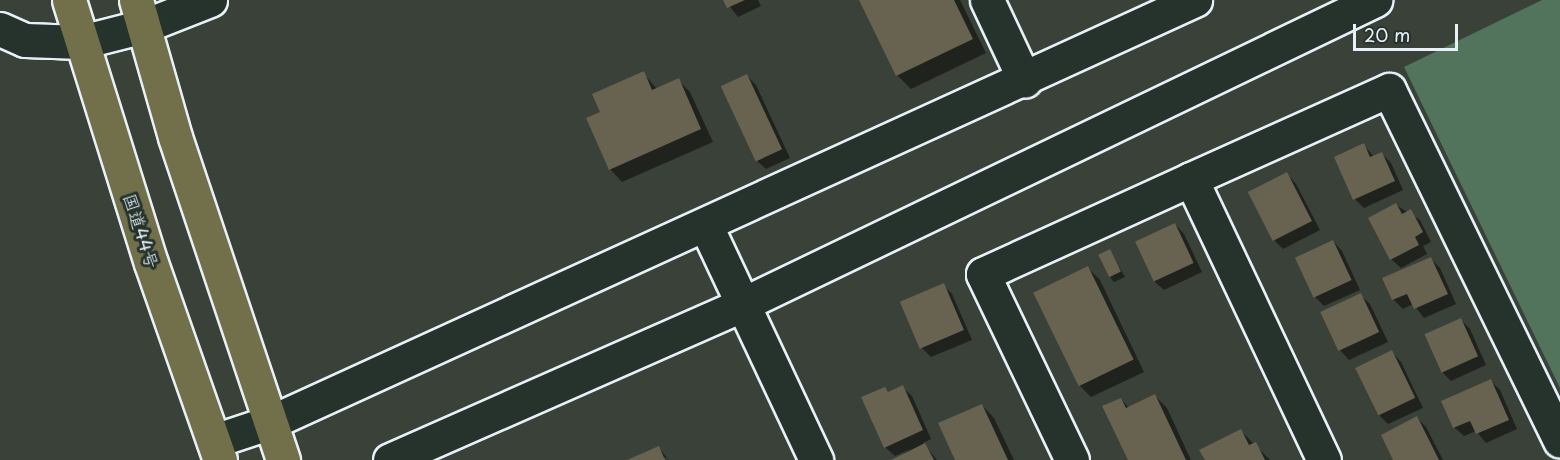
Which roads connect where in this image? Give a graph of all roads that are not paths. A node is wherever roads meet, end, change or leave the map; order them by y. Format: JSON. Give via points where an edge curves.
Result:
{"nodes":[{"id":1,"x":69,"y":0,"type":"edge"},
{"id":2,"x":210,"y":0,"type":"edge"},
{"id":3,"x":987,"y":0,"type":"edge"},
{"id":4,"x":1195,"y":0,"type":"edge"},
{"id":5,"x":1375,"y":0,"type":"edge"},
{"id":6,"x":140,"y":13,"type":"edge"},
{"id":7,"x":0,"y":28,"type":"edge"},
{"id":8,"x":81,"y":42,"type":"junction"},
{"id":9,"x":1025,"y":81,"type":"junction"},
{"id":10,"x":1191,"y":179,"type":"junction"},
{"id":11,"x":706,"y":226,"type":"junction"},
{"id":12,"x":741,"y":305,"type":"junction"},
{"id":13,"x":271,"y":422,"type":"junction"},
{"id":14,"x":1560,"y":440,"type":"edge"},
{"id":15,"x":217,"y":451,"type":"edge"},
{"id":16,"x":283,"y":460,"type":"edge"},
{"id":17,"x":390,"y":460,"type":"edge"},
{"id":18,"x":816,"y":460,"type":"edge"},
{"id":19,"x":1072,"y":460,"type":"edge"},
{"id":20,"x":1323,"y":460,"type":"edge"}],
"edges":[{"from":1,"to":8,"type":"highway","name":"国道44号"},
{"from":2,"to":6,"type":"street"},
{"from":3,"to":9,"type":"street"},
{"from":4,"to":9,"type":"street"},
{"from":5,"to":12,"type":"street"},
{"from":6,"to":8,"type":"street"},
{"from":6,"to":13,"type":"highway","via":[[175,137]]},
{"from":7,"to":8,"type":"street","via":[[25,40]]},
{"from":8,"to":15,"type":"highway","name":"国道44号","via":[[151,263]]},
{"from":9,"to":11,"type":"street"},
{"from":10,"to":14,"type":"street","via":[[1389,90]]},
{"from":10,"to":19,"type":"street","via":[[983,274]]},
{"from":10,"to":20,"type":"street"},
{"from":11,"to":12,"type":"street"},
{"from":11,"to":13,"type":"street"},
{"from":12,"to":17,"type":"street"},
{"from":12,"to":18,"type":"street"},
{"from":13,"to":15,"type":"street"},
{"from":13,"to":16,"type":"highway"}]}
